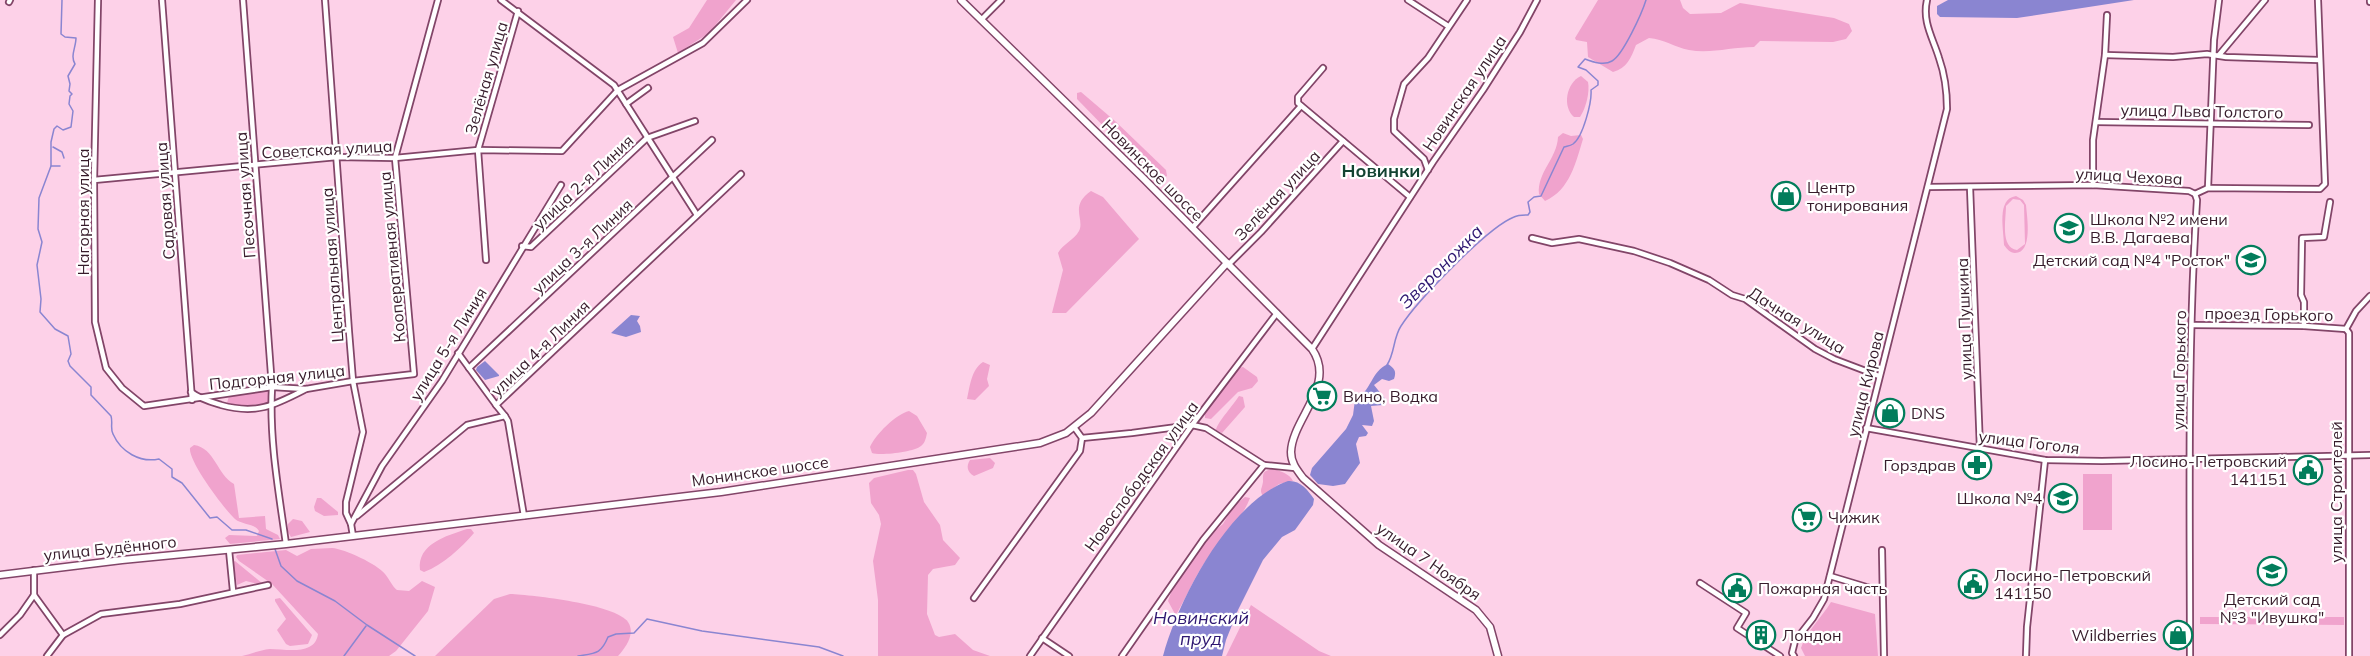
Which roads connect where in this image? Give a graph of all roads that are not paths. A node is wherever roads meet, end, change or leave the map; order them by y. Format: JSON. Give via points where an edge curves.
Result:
{"nodes":[{"id":1,"x":98,"y":0,"type":"edge"},
{"id":2,"x":162,"y":0,"type":"edge"},
{"id":3,"x":243,"y":0,"type":"edge"},
{"id":4,"x":326,"y":0,"type":"edge"},
{"id":5,"x":438,"y":0,"type":"edge"},
{"id":6,"x":501,"y":0,"type":"edge"},
{"id":7,"x":747,"y":0,"type":"edge"},
{"id":8,"x":961,"y":0,"type":"edge"},
{"id":9,"x":1001,"y":0,"type":"edge"},
{"id":10,"x":1408,"y":0,"type":"edge"},
{"id":11,"x":1467,"y":0,"type":"edge"},
{"id":12,"x":1537,"y":0,"type":"edge"},
{"id":13,"x":1927,"y":0,"type":"edge"},
{"id":14,"x":2219,"y":0,"type":"edge"},
{"id":15,"x":2265,"y":0,"type":"edge"},
{"id":16,"x":2318,"y":0,"type":"edge"},
{"id":17,"x":518,"y":11,"type":"junction"},
{"id":18,"x":2107,"y":15,"type":"dead end"},
{"id":19,"x":981,"y":20,"type":"junction"},
{"id":20,"x":1448,"y":26,"type":"junction"},
{"id":21,"x":2105,"y":55,"type":"junction"},
{"id":22,"x":2216,"y":55,"type":"junction"},
{"id":23,"x":2319,"y":60,"type":"junction"},
{"id":24,"x":1323,"y":68,"type":"dead end"},
{"id":25,"x":648,"y":88,"type":"dead end"},
{"id":26,"x":618,"y":90,"type":"junction"},
{"id":27,"x":626,"y":104,"type":"junction"},
{"id":28,"x":1301,"y":106,"type":"junction"},
{"id":29,"x":694,"y":121,"type":"dead end"},
{"id":30,"x":2096,"y":122,"type":"junction"},
{"id":31,"x":2209,"y":123,"type":"junction"},
{"id":32,"x":2309,"y":125,"type":"dead end"},
{"id":33,"x":647,"y":138,"type":"junction"},
{"id":34,"x":712,"y":140,"type":"dead end"},
{"id":35,"x":1343,"y":141,"type":"junction"},
{"id":36,"x":478,"y":150,"type":"junction"},
{"id":37,"x":337,"y":157,"type":"junction"},
{"id":38,"x":395,"y":158,"type":"junction"},
{"id":39,"x":1424,"y":159,"type":"junction"},
{"id":40,"x":1435,"y":159,"type":"junction"},
{"id":41,"x":255,"y":164,"type":"junction"},
{"id":42,"x":1428,"y":170,"type":"junction"},
{"id":43,"x":175,"y":172,"type":"junction"},
{"id":44,"x":741,"y":174,"type":"dead end"},
{"id":45,"x":673,"y":178,"type":"junction"},
{"id":46,"x":94,"y":180,"type":"junction"},
{"id":47,"x":561,"y":185,"type":"dead end"},
{"id":48,"x":2093,"y":185,"type":"junction"},
{"id":49,"x":1928,"y":187,"type":"junction"},
{"id":50,"x":1970,"y":187,"type":"junction"},
{"id":51,"x":2208,"y":188,"type":"junction"},
{"id":52,"x":2195,"y":194,"type":"junction"},
{"id":53,"x":1410,"y":197,"type":"junction"},
{"id":54,"x":2331,"y":202,"type":"dead end"},
{"id":55,"x":697,"y":215,"type":"junction"},
{"id":56,"x":1192,"y":228,"type":"junction"},
{"id":57,"x":1532,"y":238,"type":"dead end"},
{"id":58,"x":522,"y":246,"type":"junction"},
{"id":59,"x":486,"y":260,"type":"dead end"},
{"id":60,"x":1228,"y":264,"type":"junction"},
{"id":61,"x":2370,"y":296,"type":"edge"},
{"id":62,"x":2370,"y":303,"type":"edge"},
{"id":63,"x":2363,"y":305,"type":"junction"},
{"id":64,"x":1277,"y":313,"type":"junction"},
{"id":65,"x":2192,"y":326,"type":"junction"},
{"id":66,"x":2304,"y":326,"type":"junction"},
{"id":67,"x":2346,"y":329,"type":"junction"},
{"id":68,"x":1312,"y":349,"type":"junction"},
{"id":69,"x":458,"y":353,"type":"junction"},
{"id":70,"x":469,"y":368,"type":"junction"},
{"id":71,"x":414,"y":374,"type":"joint"},
{"id":72,"x":1879,"y":376,"type":"junction"},
{"id":73,"x":353,"y":381,"type":"junction"},
{"id":74,"x":272,"y":387,"type":"junction"},
{"id":75,"x":306,"y":389,"type":"junction"},
{"id":76,"x":191,"y":392,"type":"junction"},
{"id":77,"x":201,"y":398,"type":"junction"},
{"id":78,"x":192,"y":400,"type":"junction"},
{"id":79,"x":496,"y":405,"type":"junction"},
{"id":80,"x":144,"y":406,"type":"joint"},
{"id":81,"x":271,"y":406,"type":"junction"},
{"id":82,"x":505,"y":416,"type":"junction"},
{"id":83,"x":1192,"y":424,"type":"junction"},
{"id":84,"x":1074,"y":427,"type":"junction"},
{"id":85,"x":1866,"y":428,"type":"junction"},
{"id":86,"x":1082,"y":438,"type":"junction"},
{"id":87,"x":1980,"y":449,"type":"junction"},
{"id":88,"x":2348,"y":455,"type":"junction"},
{"id":89,"x":2370,"y":455,"type":"edge"},
{"id":90,"x":2045,"y":460,"type":"junction"},
{"id":91,"x":2189,"y":460,"type":"junction"},
{"id":92,"x":1264,"y":465,"type":"junction"},
{"id":93,"x":1295,"y":468,"type":"junction"},
{"id":94,"x":357,"y":516,"type":"junction"},
{"id":95,"x":524,"y":516,"type":"junction"},
{"id":96,"x":351,"y":524,"type":"junction"},
{"id":97,"x":353,"y":536,"type":"junction"},
{"id":98,"x":286,"y":544,"type":"junction"},
{"id":99,"x":1882,"y":550,"type":"dead end"},
{"id":100,"x":226,"y":551,"type":"junction"},
{"id":101,"x":34,"y":570,"type":"junction"},
{"id":102,"x":0,"y":575,"type":"edge"},
{"id":103,"x":1830,"y":576,"type":"junction"},
{"id":104,"x":1700,"y":583,"type":"dead end"},
{"id":105,"x":268,"y":585,"type":"dead end"},
{"id":106,"x":233,"y":591,"type":"junction"},
{"id":107,"x":1883,"y":592,"type":"junction"},
{"id":108,"x":34,"y":595,"type":"junction"},
{"id":109,"x":974,"y":598,"type":"dead end"},
{"id":110,"x":63,"y":634,"type":"junction"},
{"id":111,"x":0,"y":635,"type":"edge"},
{"id":112,"x":1042,"y":638,"type":"junction"},
{"id":113,"x":47,"y":656,"type":"edge"},
{"id":114,"x":1030,"y":656,"type":"edge"},
{"id":115,"x":1069,"y":656,"type":"edge"},
{"id":116,"x":1122,"y":656,"type":"edge"},
{"id":117,"x":1498,"y":656,"type":"edge"},
{"id":118,"x":1780,"y":656,"type":"edge"},
{"id":119,"x":1794,"y":656,"type":"edge"},
{"id":120,"x":1884,"y":656,"type":"edge"},
{"id":121,"x":2026,"y":656,"type":"edge"},
{"id":122,"x":2190,"y":656,"type":"edge"},
{"id":123,"x":2349,"y":656,"type":"edge"}],
"edges":[{"from":1,"to":46,"type":"street","name":"Нагорная улица"},
{"from":2,"to":43,"type":"street","name":"Садовая улица"},
{"from":3,"to":41,"type":"street","name":"Песочная улица"},
{"from":4,"to":37,"type":"street","name":"Центральная улица"},
{"from":5,"to":38,"type":"street","name":"Кооперативная улица"},
{"from":6,"to":17,"type":"street"},
{"from":7,"to":26,"type":"street","via":[[703,43]]},
{"from":8,"to":19,"type":"main road","name":"Новинское шоссе"},
{"from":9,"to":19,"type":"street"},
{"from":10,"to":20,"type":"street"},
{"from":11,"to":20,"type":"street"},
{"from":12,"to":40,"type":"street","name":"Новинская улица"},
{"from":13,"to":49,"type":"street","name":"улица Кирова","via":[[1924,14],[1940,59],[1947,110]]},
{"from":14,"to":22,"type":"street"},
{"from":15,"to":22,"type":"street"},
{"from":16,"to":23,"type":"street"},
{"from":17,"to":26,"type":"street"},
{"from":17,"to":36,"type":"street","name":"Зелёная улица"},
{"from":18,"to":21,"type":"street"},
{"from":19,"to":56,"type":"main road","name":"Новинское шоссе"},
{"from":20,"to":39,"type":"street","via":[[1428,58],[1404,84],[1394,119],[1397,135]]},
{"from":21,"to":22,"type":"street"},
{"from":21,"to":30,"type":"street"},
{"from":22,"to":23,"type":"street"},
{"from":22,"to":31,"type":"street"},
{"from":23,"to":51,"type":"street","name":"улица Чехова","via":[[2325,184],[2320,189]]},
{"from":24,"to":28,"type":"street","via":[[1298,97]]},
{"from":25,"to":27,"type":"street"},
{"from":26,"to":27,"type":"street"},
{"from":26,"to":36,"type":"street","name":"Советская улица","via":[[562,151]]},
{"from":27,"to":33,"type":"street"},
{"from":28,"to":35,"type":"street"},
{"from":28,"to":56,"type":"street"},
{"from":29,"to":33,"type":"street","name":"улица 2-я Линия"},
{"from":30,"to":31,"type":"street","name":"улица Льва Толстого"},
{"from":30,"to":48,"type":"street"},
{"from":31,"to":32,"type":"street","name":"улица Льва Толстого"},
{"from":31,"to":51,"type":"street"},
{"from":33,"to":45,"type":"street"},
{"from":33,"to":58,"type":"street","name":"улица 2-я Линия","via":[[531,247]]},
{"from":34,"to":45,"type":"street","name":"улица 3-я Линия"},
{"from":35,"to":53,"type":"street"},
{"from":35,"to":60,"type":"street","name":"Зелёная улица"},
{"from":36,"to":38,"type":"street","name":"Советская улица"},
{"from":36,"to":59,"type":"street","name":"Зелёная улица"},
{"from":37,"to":38,"type":"street","name":"Советская улица"},
{"from":37,"to":41,"type":"street","name":"Советская улица"},
{"from":37,"to":73,"type":"street","name":"Центральная улица"},
{"from":38,"to":71,"type":"street","name":"Кооперативная улица"},
{"from":39,"to":40,"type":"street"},
{"from":39,"to":42,"type":"street"},
{"from":40,"to":42,"type":"street","name":"Новинская улица"},
{"from":41,"to":43,"type":"street","name":"Советская улица"},
{"from":41,"to":74,"type":"street","name":"Песочная улица"},
{"from":42,"to":53,"type":"street","name":"Новинская улица"},
{"from":43,"to":46,"type":"street","name":"Советская улица"},
{"from":43,"to":76,"type":"street","name":"Садовая улица"},
{"from":44,"to":55,"type":"street","name":"улица 4-я Линия"},
{"from":45,"to":55,"type":"street"},
{"from":45,"to":70,"type":"street","name":"улица 3-я Линия"},
{"from":46,"to":80,"type":"street","name":"Нагорная улица","via":[[95,322],[101,354],[106,368],[122,388]]},
{"from":47,"to":58,"type":"street","name":"улица 5-я Линия"},
{"from":48,"to":50,"type":"street","name":"улица Чехова"},
{"from":48,"to":52,"type":"street","name":"улица Чехова"},
{"from":49,"to":50,"type":"street","name":"улица Чехова"},
{"from":49,"to":72,"type":"street","name":"улица Кирова"},
{"from":50,"to":87,"type":"street","name":"улица Пушкина"},
{"from":51,"to":52,"type":"street","name":"улица Чехова"},
{"from":52,"to":65,"type":"street","name":"улица Горького"},
{"from":53,"to":68,"type":"street","name":"Новинская улица"},
{"from":54,"to":66,"type":"street","via":[[2324,237],[2302,238]]},
{"from":55,"to":79,"type":"street","name":"улица 4-я Линия"},
{"from":56,"to":60,"type":"main road","name":"Новинское шоссе"},
{"from":57,"to":72,"type":"street","name":"Дачная улица","via":[[1552,243],[1580,239],[1670,263],[1745,299],[1815,349]]},
{"from":58,"to":69,"type":"street","name":"улица 5-я Линия"},
{"from":60,"to":64,"type":"main road","name":"Новинское шоссе"},
{"from":60,"to":84,"type":"main road","name":"Монинское шоссе"},
{"from":61,"to":63,"type":"street"},
{"from":62,"to":63,"type":"street"},
{"from":63,"to":67,"type":"street"},
{"from":64,"to":68,"type":"main road","name":"Новинское шоссе"},
{"from":64,"to":83,"type":"street","name":"Новослободская улица"},
{"from":65,"to":66,"type":"street","name":"проезд Горького"},
{"from":65,"to":91,"type":"street","name":"улица Горького"},
{"from":66,"to":67,"type":"street","name":"проезд Горького"},
{"from":67,"to":88,"type":"street","name":"улица Строителей"},
{"from":68,"to":93,"type":"main road","name":"Новинское шоссе","via":[[1319,365],[1318,384],[1292,449]]},
{"from":69,"to":70,"type":"street"},
{"from":69,"to":94,"type":"street","name":"улица 5-я Линия","via":[[382,466]]},
{"from":70,"to":79,"type":"street"},
{"from":71,"to":73,"type":"street","name":"Подгорная улица"},
{"from":72,"to":85,"type":"street","name":"улица Кирова"},
{"from":73,"to":75,"type":"street","name":"Подгорная улица"},
{"from":73,"to":96,"type":"street","name":"Центральная улица","via":[[363,432],[346,502]]},
{"from":74,"to":75,"type":"street","name":"Подгорная улица"},
{"from":74,"to":77,"type":"street","name":"Подгорная улица"},
{"from":74,"to":81,"type":"street","name":"Песочная улица"},
{"from":75,"to":81,"type":"street"},
{"from":76,"to":77,"type":"street"},
{"from":76,"to":78,"type":"street","name":"Садовая улица"},
{"from":77,"to":78,"type":"street","name":"Подгорная улица"},
{"from":77,"to":81,"type":"street","via":[[244,410]]},
{"from":78,"to":80,"type":"street","name":"Подгорная улица"},
{"from":79,"to":82,"type":"street","name":"улица 4-я Линия"},
{"from":81,"to":98,"type":"street"},
{"from":82,"to":94,"type":"street","name":"улица 4-я Линия","via":[[467,425]]},
{"from":82,"to":95,"type":"street"},
{"from":83,"to":86,"type":"street"},
{"from":83,"to":92,"type":"street","via":[[1206,428]]},
{"from":83,"to":112,"type":"street","name":"Новослободская улица"},
{"from":84,"to":86,"type":"street"},
{"from":84,"to":95,"type":"main road","name":"Монинское шоссе","via":[[1059,437],[1040,442],[721,492]]},
{"from":85,"to":87,"type":"street","name":"улица Гоголя"},
{"from":85,"to":103,"type":"street","name":"улица Кирова"},
{"from":86,"to":109,"type":"street","via":[[1073,462]]},
{"from":87,"to":90,"type":"street","name":"улица Гоголя"},
{"from":88,"to":89,"type":"street","name":"улица Гоголя"},
{"from":88,"to":91,"type":"street","name":"улица Гоголя"},
{"from":88,"to":123,"type":"street","name":"улица Строителей"},
{"from":90,"to":91,"type":"street","name":"улица Гоголя"},
{"from":90,"to":121,"type":"street"},
{"from":91,"to":122,"type":"street","name":"улица Горького"},
{"from":92,"to":93,"type":"street"},
{"from":92,"to":116,"type":"street","via":[[1203,540]]},
{"from":93,"to":117,"type":"main road","name":"улица 7 Ноября","via":[[1398,559],[1476,610],[1490,627]]},
{"from":94,"to":96,"type":"street"},
{"from":95,"to":97,"type":"main road","name":"Монинское шоссе"},
{"from":96,"to":97,"type":"street","name":"Центральная улица"},
{"from":97,"to":98,"type":"main road","name":"Монинское шоссе"},
{"from":98,"to":100,"type":"main road","name":"Монинское шоссе"},
{"from":99,"to":107,"type":"street"},
{"from":100,"to":101,"type":"main road","name":"улица Будённого"},
{"from":100,"to":106,"type":"street"},
{"from":101,"to":102,"type":"main road","name":"улица Будённого"},
{"from":101,"to":108,"type":"street"},
{"from":103,"to":107,"type":"street"},
{"from":103,"to":119,"type":"street","name":"улица Кирова","via":[[1824,599],[1795,641]]},
{"from":104,"to":118,"type":"street","via":[[1746,613],[1737,628]]},
{"from":105,"to":106,"type":"street"},
{"from":106,"to":110,"type":"street","via":[[180,604],[109,612]]},
{"from":107,"to":120,"type":"street"},
{"from":108,"to":110,"type":"street"},
{"from":108,"to":111,"type":"street"},
{"from":110,"to":113,"type":"street"},
{"from":112,"to":114,"type":"street","name":"Новослободская улица"},
{"from":112,"to":115,"type":"street"}]}
